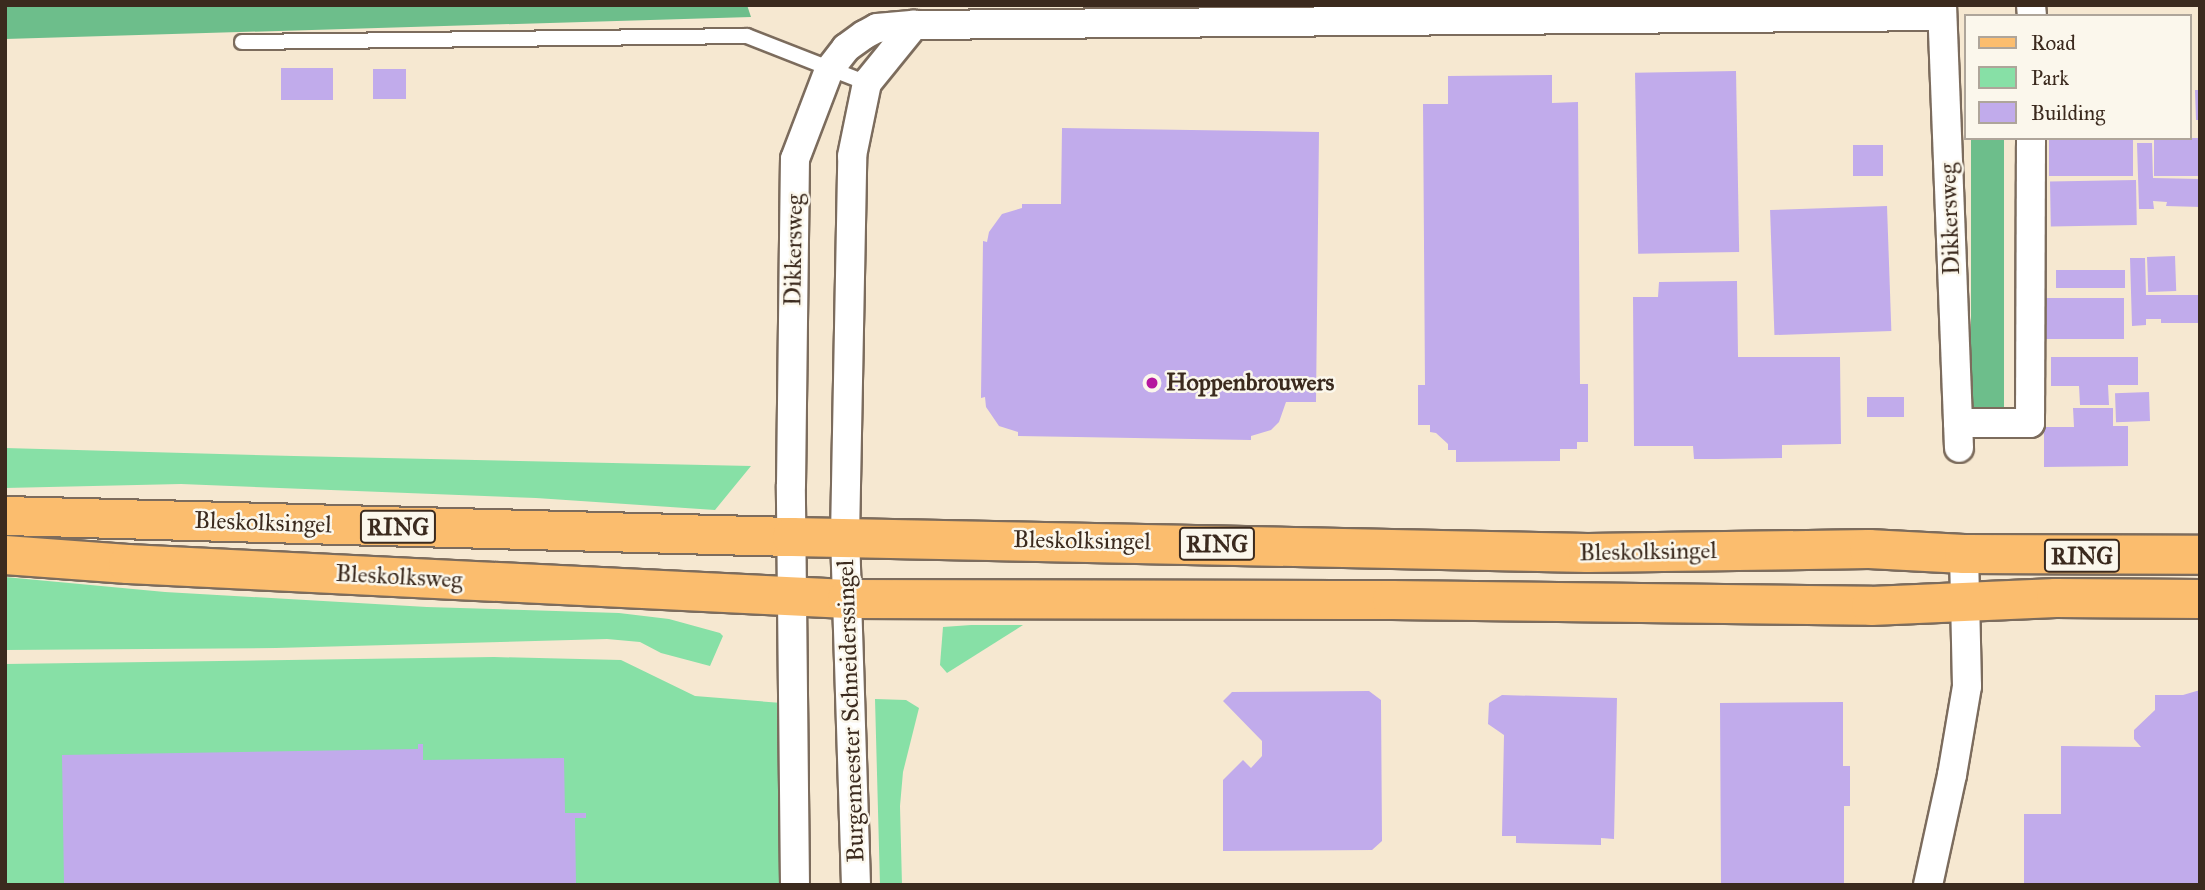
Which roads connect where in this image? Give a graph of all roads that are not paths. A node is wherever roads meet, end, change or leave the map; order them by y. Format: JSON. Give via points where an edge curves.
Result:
{"nodes":[{"id":1,"x":1942,"y":10,"type":"edge"},
{"id":2,"x":914,"y":25,"type":"junction"},
{"id":3,"x":242,"y":42,"type":"dead end"},
{"id":4,"x":829,"y":70,"type":"junction"},
{"id":5,"x":867,"y":83,"type":"junction"},
{"id":6,"x":2031,"y":140,"type":"edge"},
{"id":7,"x":5,"y":516,"type":"edge"},
{"id":8,"x":792,"y":537,"type":"junction"},
{"id":9,"x":845,"y":537,"type":"junction"},
{"id":10,"x":1964,"y":554,"type":"junction"},
{"id":11,"x":5,"y":555,"type":"edge"},
{"id":12,"x":2200,"y":555,"type":"edge"},
{"id":13,"x":793,"y":596,"type":"junction"},
{"id":14,"x":2200,"y":598,"type":"edge"},
{"id":15,"x":847,"y":599,"type":"junction"},
{"id":16,"x":1965,"y":601,"type":"junction"},
{"id":17,"x":795,"y":885,"type":"edge"},
{"id":18,"x":856,"y":885,"type":"edge"},
{"id":19,"x":1928,"y":885,"type":"edge"}],
"edges":[{"from":1,"to":2,"type":"street","name":"Dikkersweg"},
{"from":1,"to":6,"type":"street","name":"Dikkersweg","via":[[1958,436],[2029,423]]},
{"from":2,"to":4,"type":"street","name":"Dikkersweg","via":[[877,28],[846,48]]},
{"from":2,"to":5,"type":"street"},
{"from":3,"to":4,"type":"lane","via":[[747,36]]},
{"from":4,"to":5,"type":"lane"},
{"from":4,"to":8,"type":"street","name":"Dikkersweg","via":[[795,159]]},
{"from":5,"to":9,"type":"street","via":[[852,156]]},
{"from":7,"to":8,"type":"main road","name":"Bleskolksingel","number":"RING"},
{"from":8,"to":9,"type":"main road","name":"Bleskolksingel","number":"RING"},
{"from":8,"to":13,"type":"street"},
{"from":9,"to":10,"type":"main road","name":"Bleskolksingel","number":"RING","via":[[1588,553],[1869,549]]},
{"from":9,"to":15,"type":"street","name":"Burgemeester Schneiderssingel"},
{"from":10,"to":12,"type":"main road","name":"Bleskolksingel","number":"RING"},
{"from":10,"to":16,"type":"street"},
{"from":11,"to":13,"type":"main road","name":"Bleskolksweg","number":"RING"},
{"from":13,"to":15,"type":"main road","name":"Bleskolksingel","number":"RING"},
{"from":13,"to":17,"type":"street"},
{"from":14,"to":16,"type":"main road","name":"Bleskolksingel","number":"RING"},
{"from":15,"to":16,"type":"main road","name":"Bleskolksingel","number":"RING","via":[[1871,606]]},
{"from":15,"to":18,"type":"street","name":"Burgemeester Schneiderssingel"},
{"from":16,"to":19,"type":"street","via":[[1967,685]]}]}
